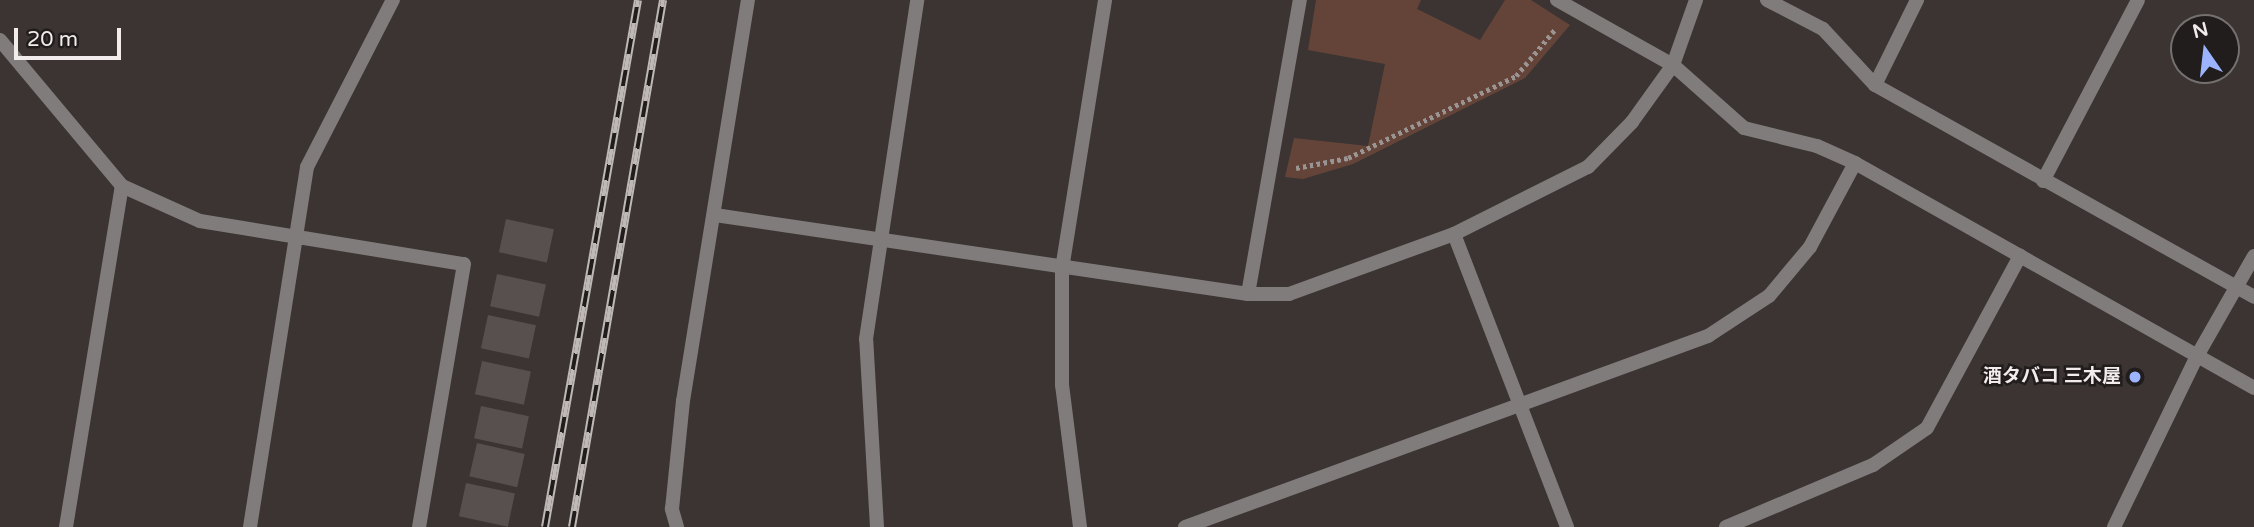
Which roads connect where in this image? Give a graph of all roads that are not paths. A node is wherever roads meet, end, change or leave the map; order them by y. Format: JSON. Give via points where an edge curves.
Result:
{"nodes":[{"id":1,"x":393,"y":0,"type":"edge"},
{"id":2,"x":748,"y":0,"type":"edge"},
{"id":3,"x":917,"y":0,"type":"edge"},
{"id":4,"x":1105,"y":0,"type":"edge"},
{"id":5,"x":1300,"y":0,"type":"edge"},
{"id":6,"x":1557,"y":0,"type":"edge"},
{"id":7,"x":1696,"y":0,"type":"edge"},
{"id":8,"x":1767,"y":0,"type":"edge"},
{"id":9,"x":1917,"y":0,"type":"edge"},
{"id":10,"x":2138,"y":0,"type":"edge"},
{"id":11,"x":0,"y":40,"type":"edge"},
{"id":12,"x":1673,"y":65,"type":"junction"},
{"id":13,"x":1875,"y":85,"type":"junction"},
{"id":14,"x":1855,"y":163,"type":"junction"},
{"id":15,"x":2043,"y":181,"type":"junction"},
{"id":16,"x":122,"y":186,"type":"junction"},
{"id":17,"x":715,"y":215,"type":"junction"},
{"id":18,"x":1454,"y":234,"type":"junction"},
{"id":19,"x":293,"y":237,"type":"junction"},
{"id":20,"x":877,"y":240,"type":"junction"},
{"id":21,"x":2020,"y":256,"type":"junction"},
{"id":22,"x":2254,"y":256,"type":"edge"},
{"id":23,"x":1062,"y":269,"type":"junction"},
{"id":24,"x":2239,"y":288,"type":"junction"},
{"id":25,"x":1248,"y":294,"type":"junction"},
{"id":26,"x":2254,"y":297,"type":"edge"},
{"id":27,"x":2197,"y":356,"type":"junction"},
{"id":28,"x":2254,"y":388,"type":"edge"},
{"id":29,"x":1522,"y":404,"type":"junction"},
{"id":30,"x":672,"y":509,"type":"junction"},
{"id":31,"x":66,"y":527,"type":"edge"},
{"id":32,"x":250,"y":527,"type":"edge"},
{"id":33,"x":419,"y":527,"type":"edge"},
{"id":34,"x":667,"y":527,"type":"edge"},
{"id":35,"x":677,"y":527,"type":"edge"},
{"id":36,"x":877,"y":527,"type":"edge"},
{"id":37,"x":1080,"y":527,"type":"edge"},
{"id":38,"x":1185,"y":527,"type":"edge"},
{"id":39,"x":1567,"y":527,"type":"edge"},
{"id":40,"x":1726,"y":527,"type":"edge"},
{"id":41,"x":2114,"y":527,"type":"edge"}],
"edges":[{"from":1,"to":19,"type":"street","via":[[307,167]]},
{"from":2,"to":17,"type":"street"},
{"from":3,"to":20,"type":"street"},
{"from":4,"to":23,"type":"street"},
{"from":5,"to":25,"type":"street"},
{"from":6,"to":12,"type":"street"},
{"from":7,"to":12,"type":"street"},
{"from":8,"to":13,"type":"street","via":[[1823,29]]},
{"from":9,"to":13,"type":"street"},
{"from":10,"to":15,"type":"street"},
{"from":11,"to":16,"type":"street"},
{"from":12,"to":14,"type":"street","via":[[1744,128],[1817,146]]},
{"from":12,"to":18,"type":"street","via":[[1632,122],[1588,167]]},
{"from":13,"to":15,"type":"street"},
{"from":14,"to":21,"type":"street"},
{"from":14,"to":29,"type":"street","via":[[1810,247],[1769,296],[1708,336]]},
{"from":15,"to":24,"type":"street"},
{"from":16,"to":19,"type":"street","via":[[200,221]]},
{"from":16,"to":31,"type":"street"},
{"from":17,"to":20,"type":"street"},
{"from":17,"to":30,"type":"street"},
{"from":18,"to":25,"type":"street","via":[[1289,294]]},
{"from":18,"to":29,"type":"street"},
{"from":19,"to":32,"type":"street"},
{"from":19,"to":33,"type":"street","via":[[464,264]]},
{"from":20,"to":23,"type":"street"},
{"from":20,"to":36,"type":"street","via":[[866,340]]},
{"from":21,"to":27,"type":"street"},
{"from":21,"to":40,"type":"street","via":[[1927,428],[1872,465]]},
{"from":22,"to":24,"type":"street"},
{"from":23,"to":25,"type":"street"},
{"from":23,"to":37,"type":"street","via":[[1062,384]]},
{"from":24,"to":26,"type":"street"},
{"from":24,"to":27,"type":"street"},
{"from":27,"to":28,"type":"street"},
{"from":27,"to":41,"type":"street"},
{"from":29,"to":38,"type":"street"},
{"from":29,"to":39,"type":"street"},
{"from":30,"to":34,"type":"street"},
{"from":30,"to":35,"type":"street"}]}
